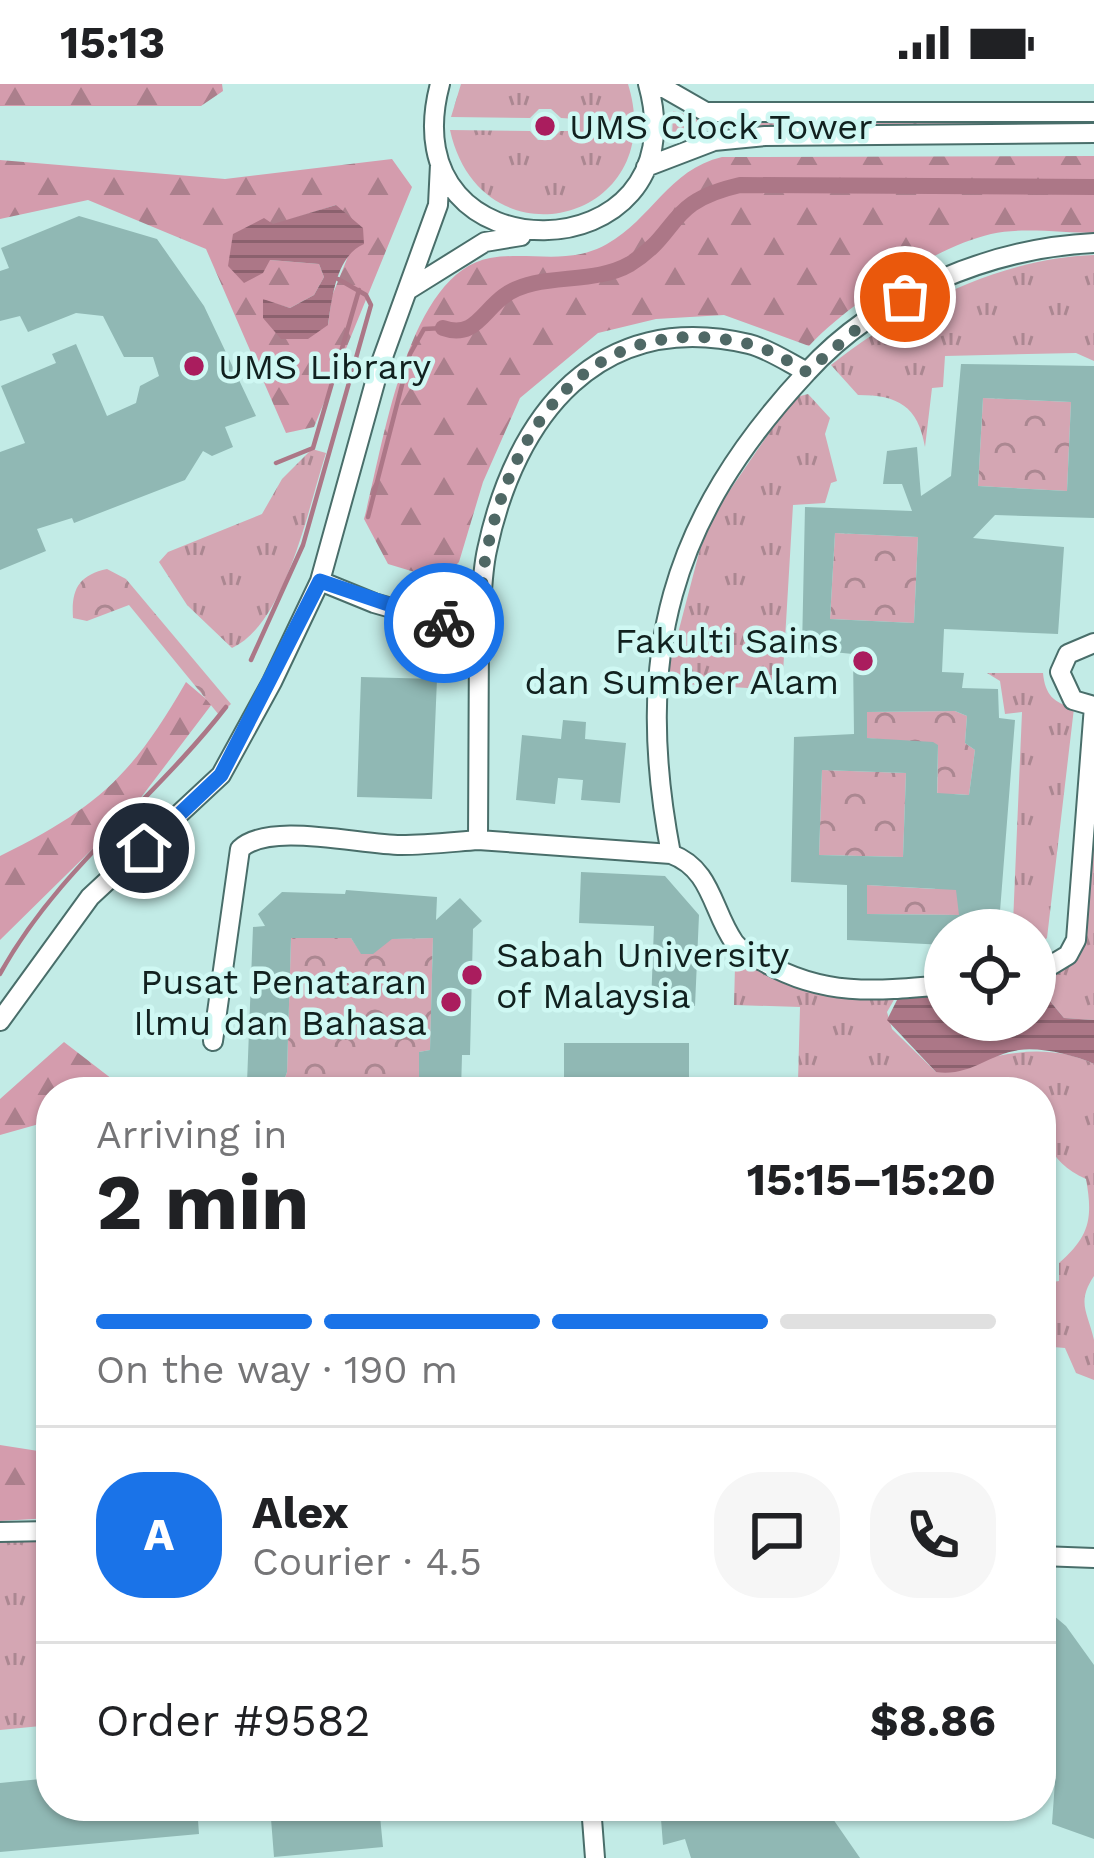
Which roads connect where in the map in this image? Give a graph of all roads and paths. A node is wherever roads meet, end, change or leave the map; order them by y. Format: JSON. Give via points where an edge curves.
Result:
{"nodes":[{"id":1,"x":440,"y":84,"type":"edge"},
{"id":2,"x":647,"y":84,"type":"edge"},
{"id":3,"x":657,"y":84,"type":"edge"},
{"id":4,"x":1094,"y":112,"type":"edge"},
{"id":5,"x":1094,"y":133,"type":"edge"},
{"id":6,"x":440,"y":164,"type":"junction"},
{"id":7,"x":646,"y":167,"type":"junction"},
{"id":8,"x":535,"y":233,"type":"junction"},
{"id":9,"x":1094,"y":243,"type":"edge"},
{"id":10,"x":408,"y":290,"type":"junction"},
{"id":11,"x":807,"y":372,"type":"junction"},
{"id":12,"x":320,"y":581,"type":"junction"},
{"id":13,"x":479,"y":633,"type":"junction"},
{"id":14,"x":1094,"y":643,"type":"edge"},
{"id":15,"x":1094,"y":706,"type":"edge"},
{"id":16,"x":478,"y":841,"type":"junction"},
{"id":17,"x":671,"y":854,"type":"junction"},
{"id":18,"x":1056,"y":962,"type":"edge"},
{"id":19,"x":924,"y":987,"type":"edge"},
{"id":20,"x":0,"y":1021,"type":"edge"},
{"id":21,"x":213,"y":1041,"type":"dead end"},
{"id":22,"x":36,"y":1531,"type":"edge"},
{"id":23,"x":0,"y":1532,"type":"edge"},
{"id":24,"x":1056,"y":1557,"type":"edge"},
{"id":25,"x":1094,"y":1558,"type":"edge"},
{"id":26,"x":592,"y":1821,"type":"edge"},
{"id":27,"x":595,"y":1858,"type":"edge"}],
"edges":[{"from":1,"to":6,"type":"street","via":[[433,113]]},
{"from":2,"to":7,"type":"street","via":[[654,138]]},
{"from":3,"to":4,"type":"street","via":[[706,112]]},
{"from":5,"to":7,"type":"street","via":[[765,136],[715,141]]},
{"from":6,"to":8,"type":"street","via":[[476,212]]},
{"from":6,"to":10,"type":"street","via":[[438,205]]},
{"from":7,"to":8,"type":"street","via":[[632,191],[589,224]]},
{"from":8,"to":10,"type":"street","via":[[485,242]]},
{"from":9,"to":11,"type":"street","via":[[1024,249],[941,281],[858,328]]},
{"from":10,"to":12,"type":"street"},
{"from":11,"to":13,"type":"street","via":[[752,344],[698,337],[638,343],[595,362],[540,419],[512,473],[486,553]]},
{"from":11,"to":17,"type":"street","via":[[724,476],[674,589],[654,760]]},
{"from":12,"to":13,"type":"street"},
{"from":12,"to":20,"type":"street","via":[[221,775],[90,897]]},
{"from":13,"to":16,"type":"street"},
{"from":14,"to":15,"type":"street","via":[[1068,654],[1060,672],[1065,692]]},
{"from":15,"to":18,"type":"street","via":[[1076,940]]},
{"from":16,"to":17,"type":"street"},
{"from":16,"to":21,"type":"street","via":[[400,845],[286,835],[248,842]]},
{"from":17,"to":19,"type":"street","via":[[692,866],[715,898],[735,945],[788,976],[836,991]]},
{"from":22,"to":23,"type":"street"},
{"from":24,"to":25,"type":"street"},
{"from":26,"to":27,"type":"street"}]}
